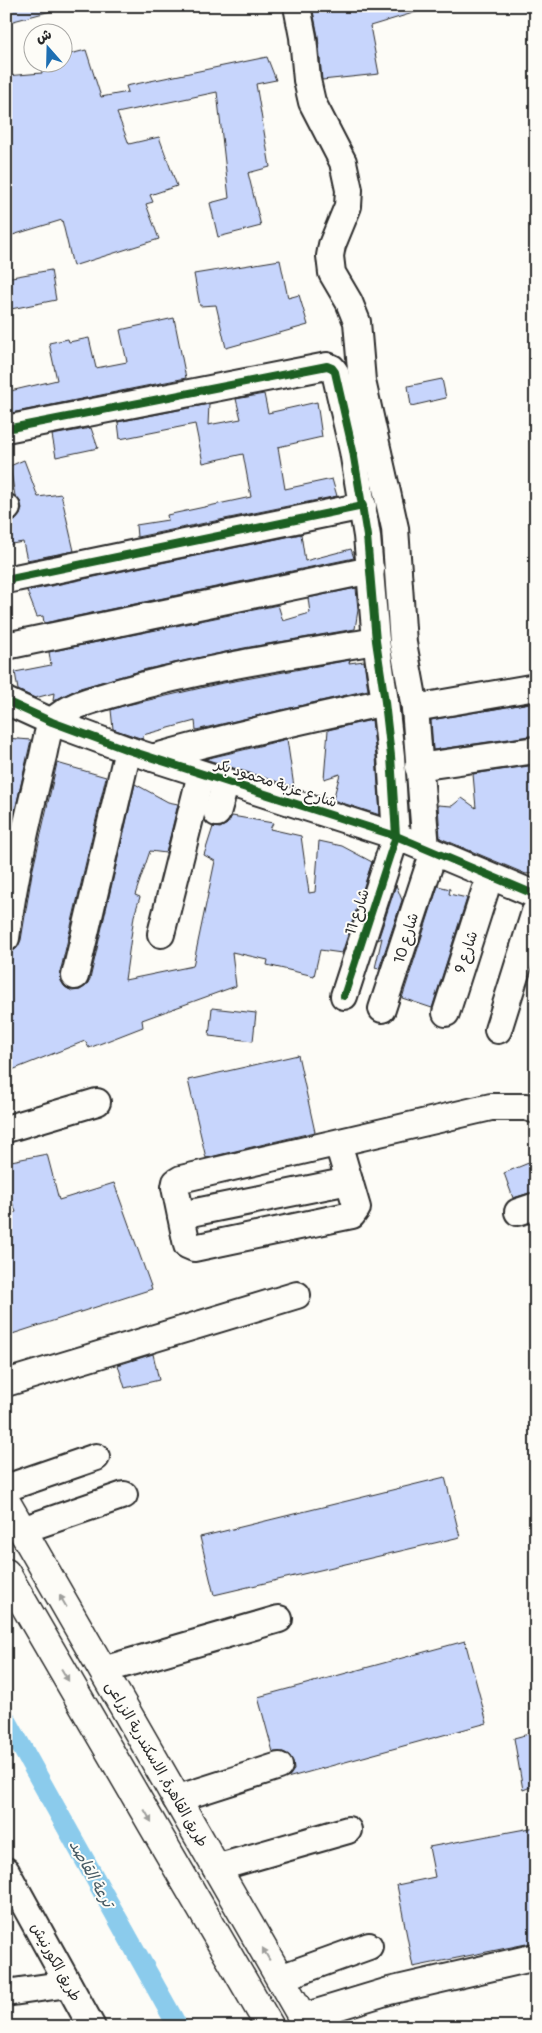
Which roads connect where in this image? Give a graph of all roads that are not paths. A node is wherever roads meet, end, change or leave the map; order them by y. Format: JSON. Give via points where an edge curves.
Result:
{"nodes":[{"id":1,"x":297,"y":6,"type":"edge"},
{"id":2,"x":6,"y":429,"type":"edge"},
{"id":3,"x":363,"y":506,"type":"junction"},
{"id":4,"x":370,"y":570,"type":"junction"},
{"id":5,"x":6,"y":580,"type":"edge"},
{"id":6,"x":376,"y":641,"type":"junction"},
{"id":7,"x":6,"y":646,"type":"edge"},
{"id":8,"x":536,"y":687,"type":"edge"},
{"id":9,"x":6,"y":701,"type":"edge"},
{"id":10,"x":386,"y":702,"type":"junction"},
{"id":11,"x":415,"y":708,"type":"junction"},
{"id":12,"x":52,"y":722,"type":"junction"},
{"id":13,"x":128,"y":750,"type":"junction"},
{"id":14,"x":536,"y":750,"type":"edge"},
{"id":15,"x":152,"y":758,"type":"junction"},
{"id":16,"x":418,"y":767,"type":"junction"},
{"id":17,"x":201,"y":774,"type":"junction"},
{"id":18,"x":226,"y":782,"type":"junction"},
{"id":19,"x":217,"y":813,"type":"dead end"},
{"id":20,"x":394,"y":844,"type":"junction"},
{"id":21,"x":428,"y":858,"type":"junction"},
{"id":22,"x":528,"y":886,"type":"edge"},
{"id":23,"x":485,"y":891,"type":"junction"},
{"id":24,"x":536,"y":913,"type":"edge"},
{"id":25,"x":161,"y":934,"type":"dead end"},
{"id":26,"x":6,"y":938,"type":"edge"},
{"id":27,"x":75,"y":976,"type":"dead end"},
{"id":28,"x":344,"y":996,"type":"dead end"},
{"id":29,"x":382,"y":1009,"type":"dead end"},
{"id":30,"x":446,"y":1013,"type":"dead end"},
{"id":31,"x":498,"y":1030,"type":"dead end"},
{"id":32,"x":97,"y":1102,"type":"dead end"},
{"id":33,"x":536,"y":1110,"type":"edge"},
{"id":34,"x":6,"y":1129,"type":"edge"},
{"id":35,"x":338,"y":1143,"type":"junction"},
{"id":36,"x":349,"y":1181,"type":"junction"},
{"id":37,"x":181,"y":1215,"type":"junction"},
{"id":38,"x":296,"y":1295,"type":"dead end"},
{"id":39,"x":6,"y":1383,"type":"edge"},
{"id":40,"x":96,"y":1457,"type":"dead end"},
{"id":41,"x":6,"y":1488,"type":"edge"},
{"id":42,"x":124,"y":1496,"type":"dead end"},
{"id":43,"x":6,"y":1502,"type":"edge"},
{"id":44,"x":22,"y":1530,"type":"junction"},
{"id":45,"x":6,"y":1572,"type":"edge"},
{"id":46,"x":279,"y":1619,"type":"dead end"},
{"id":47,"x":77,"y":1625,"type":"junction"},
{"id":48,"x":46,"y":1642,"type":"junction"},
{"id":49,"x":103,"y":1670,"type":"junction"},
{"id":50,"x":148,"y":1748,"type":"junction"},
{"id":51,"x":118,"y":1765,"type":"junction"},
{"id":52,"x":278,"y":1766,"type":"dead end"},
{"id":53,"x":176,"y":1799,"type":"junction"},
{"id":54,"x":348,"y":1830,"type":"dead end"},
{"id":55,"x":216,"y":1868,"type":"junction"},
{"id":56,"x":6,"y":1872,"type":"edge"},
{"id":57,"x":369,"y":1946,"type":"dead end"},
{"id":58,"x":536,"y":1956,"type":"edge"},
{"id":59,"x":280,"y":1978,"type":"junction"},
{"id":60,"x":68,"y":1984,"type":"junction"},
{"id":61,"x":6,"y":1993,"type":"edge"},
{"id":62,"x":305,"y":2022,"type":"edge"},
{"id":63,"x":92,"y":2027,"type":"edge"},
{"id":64,"x":270,"y":2027,"type":"edge"}],
"edges":[{"from":1,"to":11,"type":"street","via":[[312,102],[343,162],[349,190],[348,206],[332,245],[332,273],[357,322],[362,381],[395,528],[403,643]]},
{"from":2,"to":3,"type":"street","via":[[327,366],[335,372]]},
{"from":3,"to":4,"type":"street"},
{"from":3,"to":5,"type":"street"},
{"from":4,"to":6,"type":"street"},
{"from":4,"to":7,"type":"street"},
{"from":6,"to":10,"type":"street"},
{"from":6,"to":12,"type":"street","via":[[152,683],[88,701]]},
{"from":8,"to":11,"type":"street"},
{"from":9,"to":12,"type":"street","name":"شارع عزبة محمود بكر"},
{"from":10,"to":15,"type":"street","via":[[282,724]]},
{"from":10,"to":20,"type":"street"},
{"from":11,"to":16,"type":"street"},
{"from":12,"to":13,"type":"street","name":"شارع عزبة محمود بكر"},
{"from":12,"to":26,"type":"street","via":[[25,829]]},
{"from":13,"to":15,"type":"street","name":"شارع عزبة محمود بكر"},
{"from":13,"to":27,"type":"street"},
{"from":14,"to":16,"type":"street"},
{"from":15,"to":17,"type":"street","name":"شارع عزبة محمود بكر"},
{"from":16,"to":21,"type":"street"},
{"from":17,"to":18,"type":"street","name":"شارع عزبة محمود بكر"},
{"from":17,"to":25,"type":"street"},
{"from":18,"to":19,"type":"street"},
{"from":18,"to":20,"type":"street","name":"شارع عزبة محمود بكر"},
{"from":20,"to":21,"type":"street","name":"شارع عزبة محمود بكر"},
{"from":20,"to":28,"type":"street","name":"شارع 11"},
{"from":21,"to":22,"type":"street","name":"شارع عزبة محمود بكر"},
{"from":21,"to":23,"type":"street","name":"شارع عزبة محمود بكر"},
{"from":21,"to":29,"type":"street","name":"شارع 10"},
{"from":23,"to":24,"type":"street","name":"شارع عزبة محمود بكر"},
{"from":23,"to":30,"type":"street","name":"شارع 9"},
{"from":24,"to":31,"type":"street"},
{"from":32,"to":34,"type":"street"},
{"from":33,"to":35,"type":"street","via":[[490,1107]]},
{"from":35,"to":36,"type":"street"},
{"from":35,"to":37,"type":"street","via":[[181,1179],[174,1187]]},
{"from":36,"to":37,"type":"street"},
{"from":36,"to":37,"type":"street","via":[[357,1208],[352,1215],[194,1248],[187,1245]]},
{"from":38,"to":39,"type":"street"},
{"from":40,"to":41,"type":"street"},
{"from":42,"to":44,"type":"street"},
{"from":43,"to":44,"type":"highway","name":"طريق القاهرة, الاسكندرية الزراعى"},
{"from":47,"to":44,"type":"highway","name":"طريق القاهرة, الاسكندرية الزراعى","one_way":true},
{"from":45,"to":48,"type":"highway"},
{"from":46,"to":49,"type":"street"},
{"from":47,"to":48,"type":"highway"},
{"from":47,"to":49,"type":"highway","name":"طريق القاهرة, الاسكندرية الزراعى"},
{"from":48,"to":51,"type":"highway","one_way":true},
{"from":49,"to":50,"type":"highway","name":"طريق القاهرة, الاسكندرية الزراعى"},
{"from":50,"to":51,"type":"highway"},
{"from":50,"to":53,"type":"highway","name":"طريق القاهرة, الاسكندرية الزراعى"},
{"from":51,"to":64,"type":"highway","one_way":true},
{"from":52,"to":53,"type":"street"},
{"from":53,"to":55,"type":"highway","name":"طريق القاهرة, الاسكندرية الزراعى"},
{"from":54,"to":55,"type":"street"},
{"from":59,"to":55,"type":"highway","name":"طريق القاهرة, الاسكندرية الزراعى","one_way":true},
{"from":56,"to":60,"type":"street","name":"طريق الكورنيش"},
{"from":57,"to":59,"type":"street"},
{"from":58,"to":62,"type":"street","via":[[389,1991]]},
{"from":59,"to":62,"type":"highway","name":"طريق القاهرة, الاسكندرية الزراعى"},
{"from":60,"to":61,"type":"street"},
{"from":60,"to":63,"type":"street","name":"طريق الكورنيش"}]}
